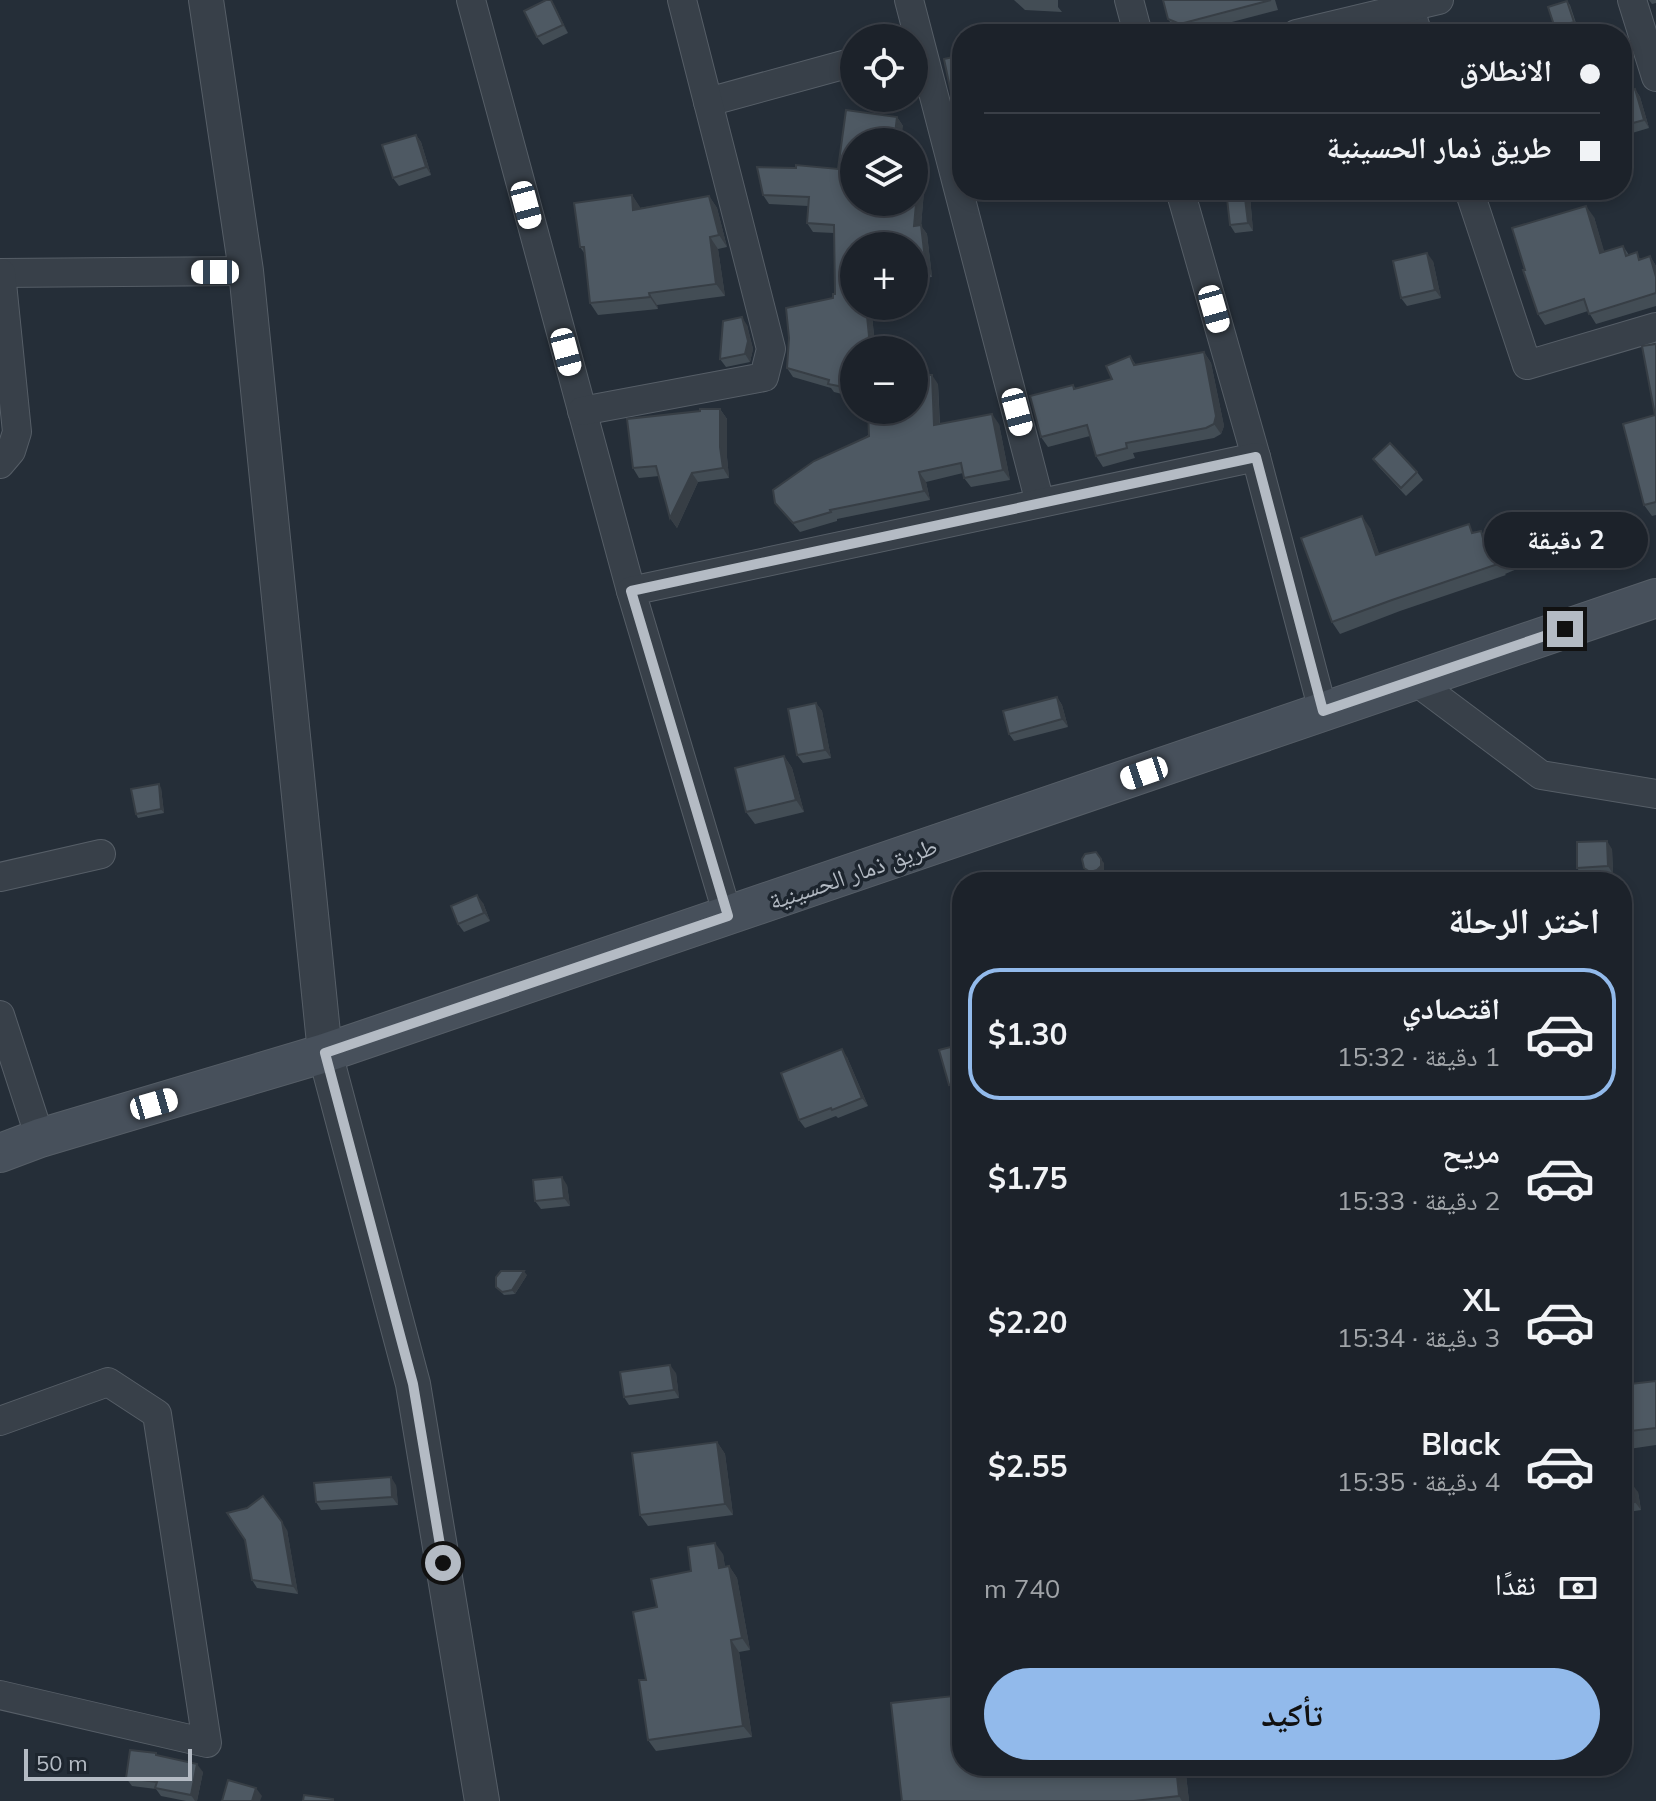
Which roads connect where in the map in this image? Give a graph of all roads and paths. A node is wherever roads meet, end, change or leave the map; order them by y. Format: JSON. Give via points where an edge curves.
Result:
{"nodes":[{"id":1,"x":206,"y":0,"type":"edge"},
{"id":2,"x":471,"y":0,"type":"edge"},
{"id":3,"x":682,"y":0,"type":"edge"},
{"id":4,"x":909,"y":0,"type":"edge"},
{"id":5,"x":1129,"y":0,"type":"edge"},
{"id":6,"x":1439,"y":0,"type":"edge"},
{"id":7,"x":1632,"y":0,"type":"edge"},
{"id":8,"x":1413,"y":21,"type":"edge"},
{"id":9,"x":913,"y":24,"type":"edge"},
{"id":10,"x":1135,"y":24,"type":"edge"},
{"id":11,"x":1386,"y":24,"type":"edge"},
{"id":12,"x":840,"y":66,"type":"edge"},
{"id":13,"x":1656,"y":77,"type":"edge"},
{"id":14,"x":928,"y":86,"type":"edge"},
{"id":15,"x":708,"y":102,"type":"junction"},
{"id":16,"x":952,"y":175,"type":"edge"},
{"id":17,"x":959,"y":200,"type":"edge"},
{"id":18,"x":1183,"y":200,"type":"edge"},
{"id":19,"x":1472,"y":200,"type":"edge"},
{"id":20,"x":246,"y":271,"type":"junction"},
{"id":21,"x":0,"y":273,"type":"edge"},
{"id":22,"x":1656,"y":327,"type":"edge"},
{"id":23,"x":582,"y":411,"type":"junction"},
{"id":24,"x":1256,"y":457,"type":"junction"},
{"id":25,"x":0,"y":464,"type":"edge"},
{"id":26,"x":1040,"y":503,"type":"junction"},
{"id":27,"x":631,"y":591,"type":"junction"},
{"id":28,"x":1656,"y":598,"type":"edge"},
{"id":29,"x":1414,"y":680,"type":"junction"},
{"id":30,"x":1323,"y":711,"type":"junction"},
{"id":31,"x":1656,"y":794,"type":"edge"},
{"id":32,"x":101,"y":854,"type":"dead end"},
{"id":33,"x":0,"y":877,"type":"edge"},
{"id":34,"x":728,"y":916,"type":"junction"},
{"id":35,"x":0,"y":1015,"type":"edge"},
{"id":36,"x":325,"y":1053,"type":"junction"},
{"id":37,"x":40,"y":1138,"type":"junction"},
{"id":38,"x":0,"y":1153,"type":"edge"},
{"id":39,"x":0,"y":1421,"type":"edge"},
{"id":40,"x":0,"y":1695,"type":"edge"},
{"id":41,"x":482,"y":1801,"type":"edge"}],
"edges":[{"from":1,"to":20,"type":"street"},
{"from":2,"to":23,"type":"street"},
{"from":3,"to":15,"type":"street"},
{"from":4,"to":9,"type":"street"},
{"from":5,"to":10,"type":"street"},
{"from":6,"to":8,"type":"street"},
{"from":7,"to":13,"type":"street"},
{"from":8,"to":11,"type":"street"},
{"from":12,"to":15,"type":"street"},
{"from":14,"to":16,"type":"street"},
{"from":15,"to":23,"type":"street","via":[[771,349],[764,377]]},
{"from":17,"to":26,"type":"street"},
{"from":18,"to":24,"type":"street"},
{"from":19,"to":22,"type":"street","via":[[1527,365]]},
{"from":20,"to":21,"type":"street"},
{"from":20,"to":36,"type":"street"},
{"from":21,"to":25,"type":"street","via":[[17,432]]},
{"from":23,"to":27,"type":"street"},
{"from":24,"to":26,"type":"street"},
{"from":24,"to":30,"type":"street"},
{"from":26,"to":27,"type":"street"},
{"from":27,"to":34,"type":"street"},
{"from":28,"to":29,"type":"main road","name":"طريق ذمار الحسينية"},
{"from":29,"to":30,"type":"main road","name":"طريق ذمار الحسينية"},
{"from":29,"to":31,"type":"street","via":[[1541,775]]},
{"from":30,"to":34,"type":"main road","name":"طريق ذمار الحسينية"},
{"from":32,"to":33,"type":"street"},
{"from":34,"to":36,"type":"main road","name":"طريق ذمار الحسينية"},
{"from":35,"to":37,"type":"street"},
{"from":36,"to":37,"type":"main road","name":"طريق ذمار الحسينية"},
{"from":36,"to":41,"type":"street","via":[[413,1384]]},
{"from":37,"to":38,"type":"main road","name":"طريق ذمار الحسينية"},
{"from":39,"to":40,"type":"street","via":[[108,1382],[157,1414],[207,1743]]}]}
